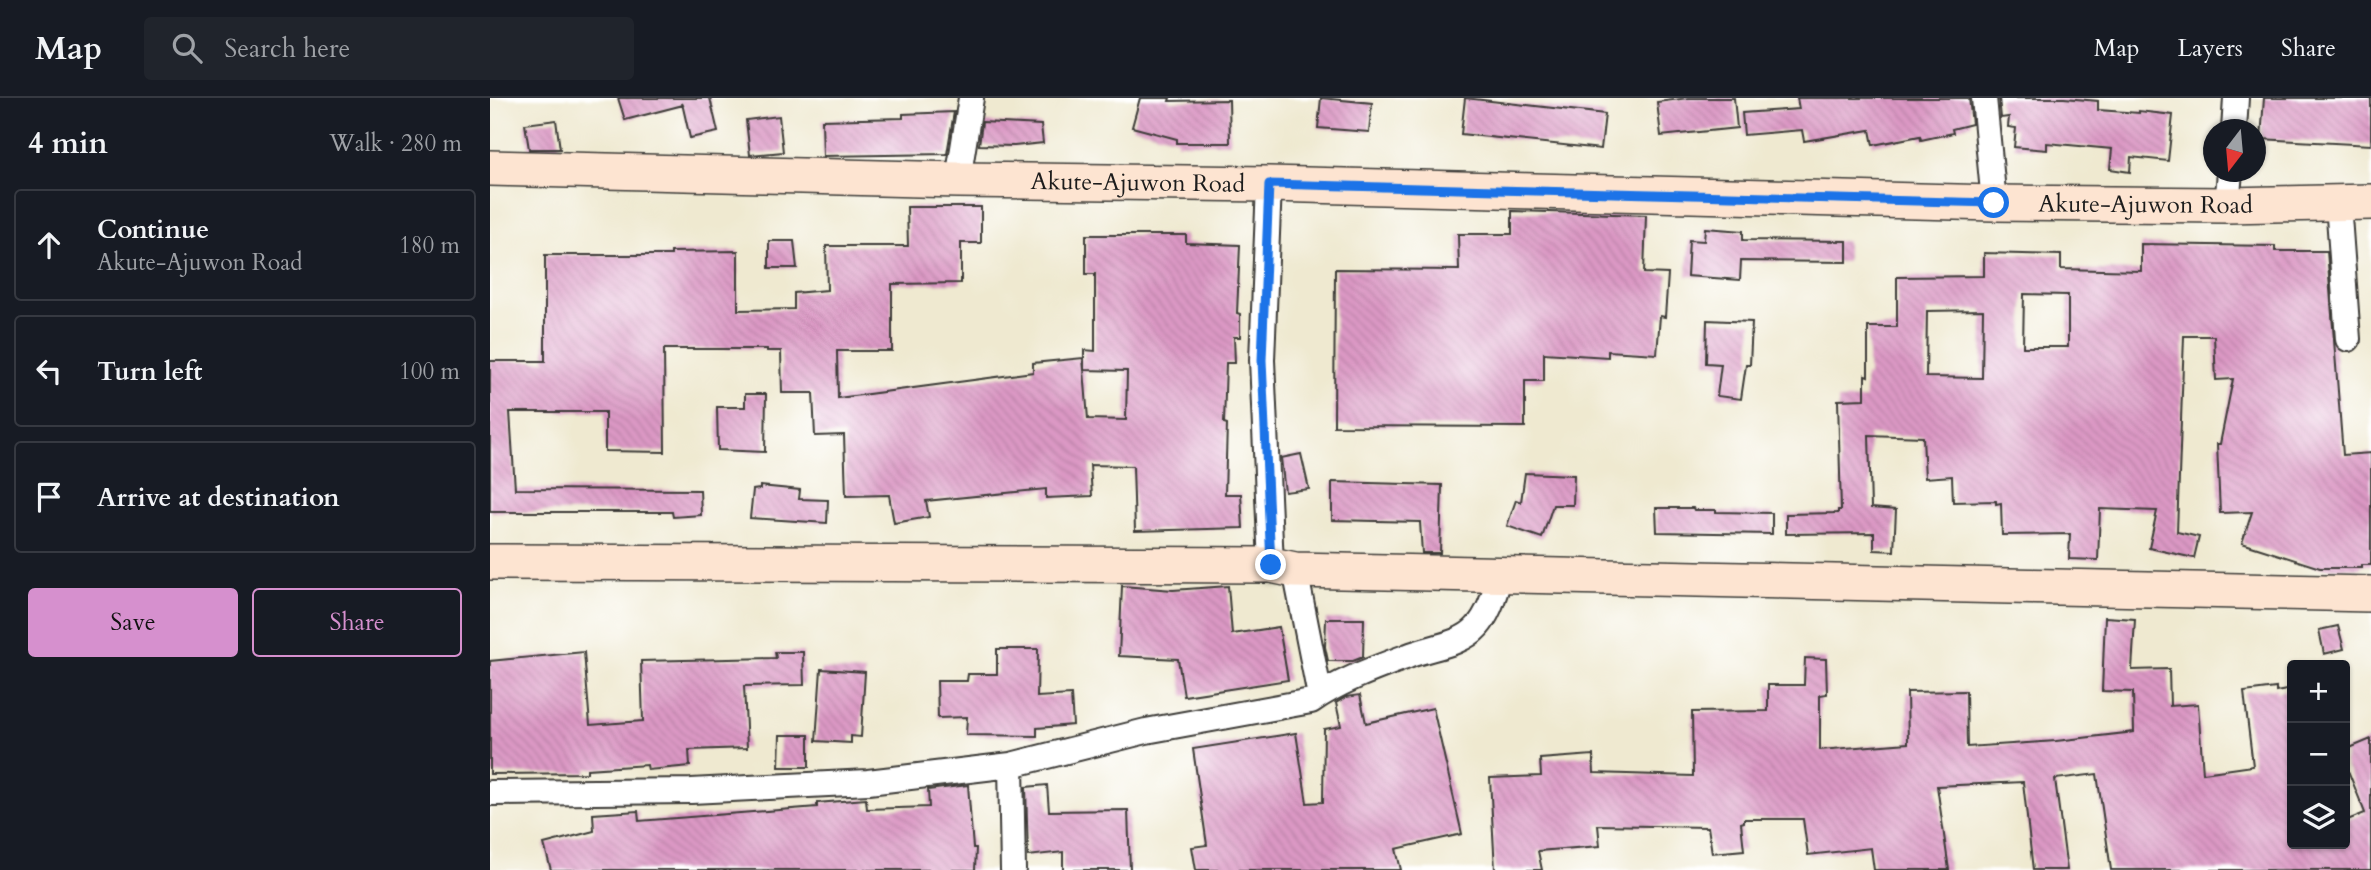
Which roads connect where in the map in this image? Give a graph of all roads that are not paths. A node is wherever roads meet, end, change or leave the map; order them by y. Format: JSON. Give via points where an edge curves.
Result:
{"nodes":[{"id":1,"x":971,"y":98,"type":"edge"},
{"id":2,"x":1984,"y":98,"type":"edge"},
{"id":3,"x":2236,"y":98,"type":"edge"},
{"id":4,"x":2235,"y":119,"type":"edge"},
{"id":5,"x":490,"y":168,"type":"edge"},
{"id":6,"x":958,"y":180,"type":"junction"},
{"id":7,"x":1269,"y":184,"type":"junction"},
{"id":8,"x":2229,"y":188,"type":"edge"},
{"id":9,"x":1994,"y":203,"type":"junction"},
{"id":10,"x":2354,"y":203,"type":"edge"},
{"id":11,"x":2348,"y":339,"type":"dead end"},
{"id":12,"x":490,"y":562,"type":"edge"},
{"id":13,"x":1283,"y":568,"type":"junction"},
{"id":14,"x":1501,"y":574,"type":"junction"},
{"id":15,"x":2371,"y":594,"type":"edge"},
{"id":16,"x":1324,"y":692,"type":"junction"},
{"id":17,"x":1011,"y":765,"type":"junction"},
{"id":18,"x":490,"y":793,"type":"edge"},
{"id":19,"x":1013,"y":870,"type":"edge"}],
"edges":[{"from":1,"to":6,"type":"street"},
{"from":2,"to":9,"type":"street"},
{"from":3,"to":4,"type":"street"},
{"from":5,"to":6,"type":"street","name":"Akute-Ajuwon Road"},
{"from":6,"to":7,"type":"street","name":"Akute-Ajuwon Road"},
{"from":7,"to":9,"type":"street","name":"Akute-Ajuwon Road"},
{"from":7,"to":13,"type":"street","via":[[1262,360]]},
{"from":8,"to":9,"type":"street","name":"Akute-Ajuwon Road"},
{"from":8,"to":10,"type":"street","name":"Akute-Ajuwon Road"},
{"from":10,"to":11,"type":"street"},
{"from":12,"to":13,"type":"street"},
{"from":13,"to":14,"type":"street"},
{"from":13,"to":16,"type":"street","via":[[1318,686]]},
{"from":14,"to":15,"type":"street"},
{"from":14,"to":16,"type":"street","via":[[1487,612],[1466,637]]},
{"from":16,"to":17,"type":"street","via":[[1311,701],[1146,731]]},
{"from":17,"to":18,"type":"street","via":[[869,782],[691,791]]},
{"from":17,"to":19,"type":"street"}]}
